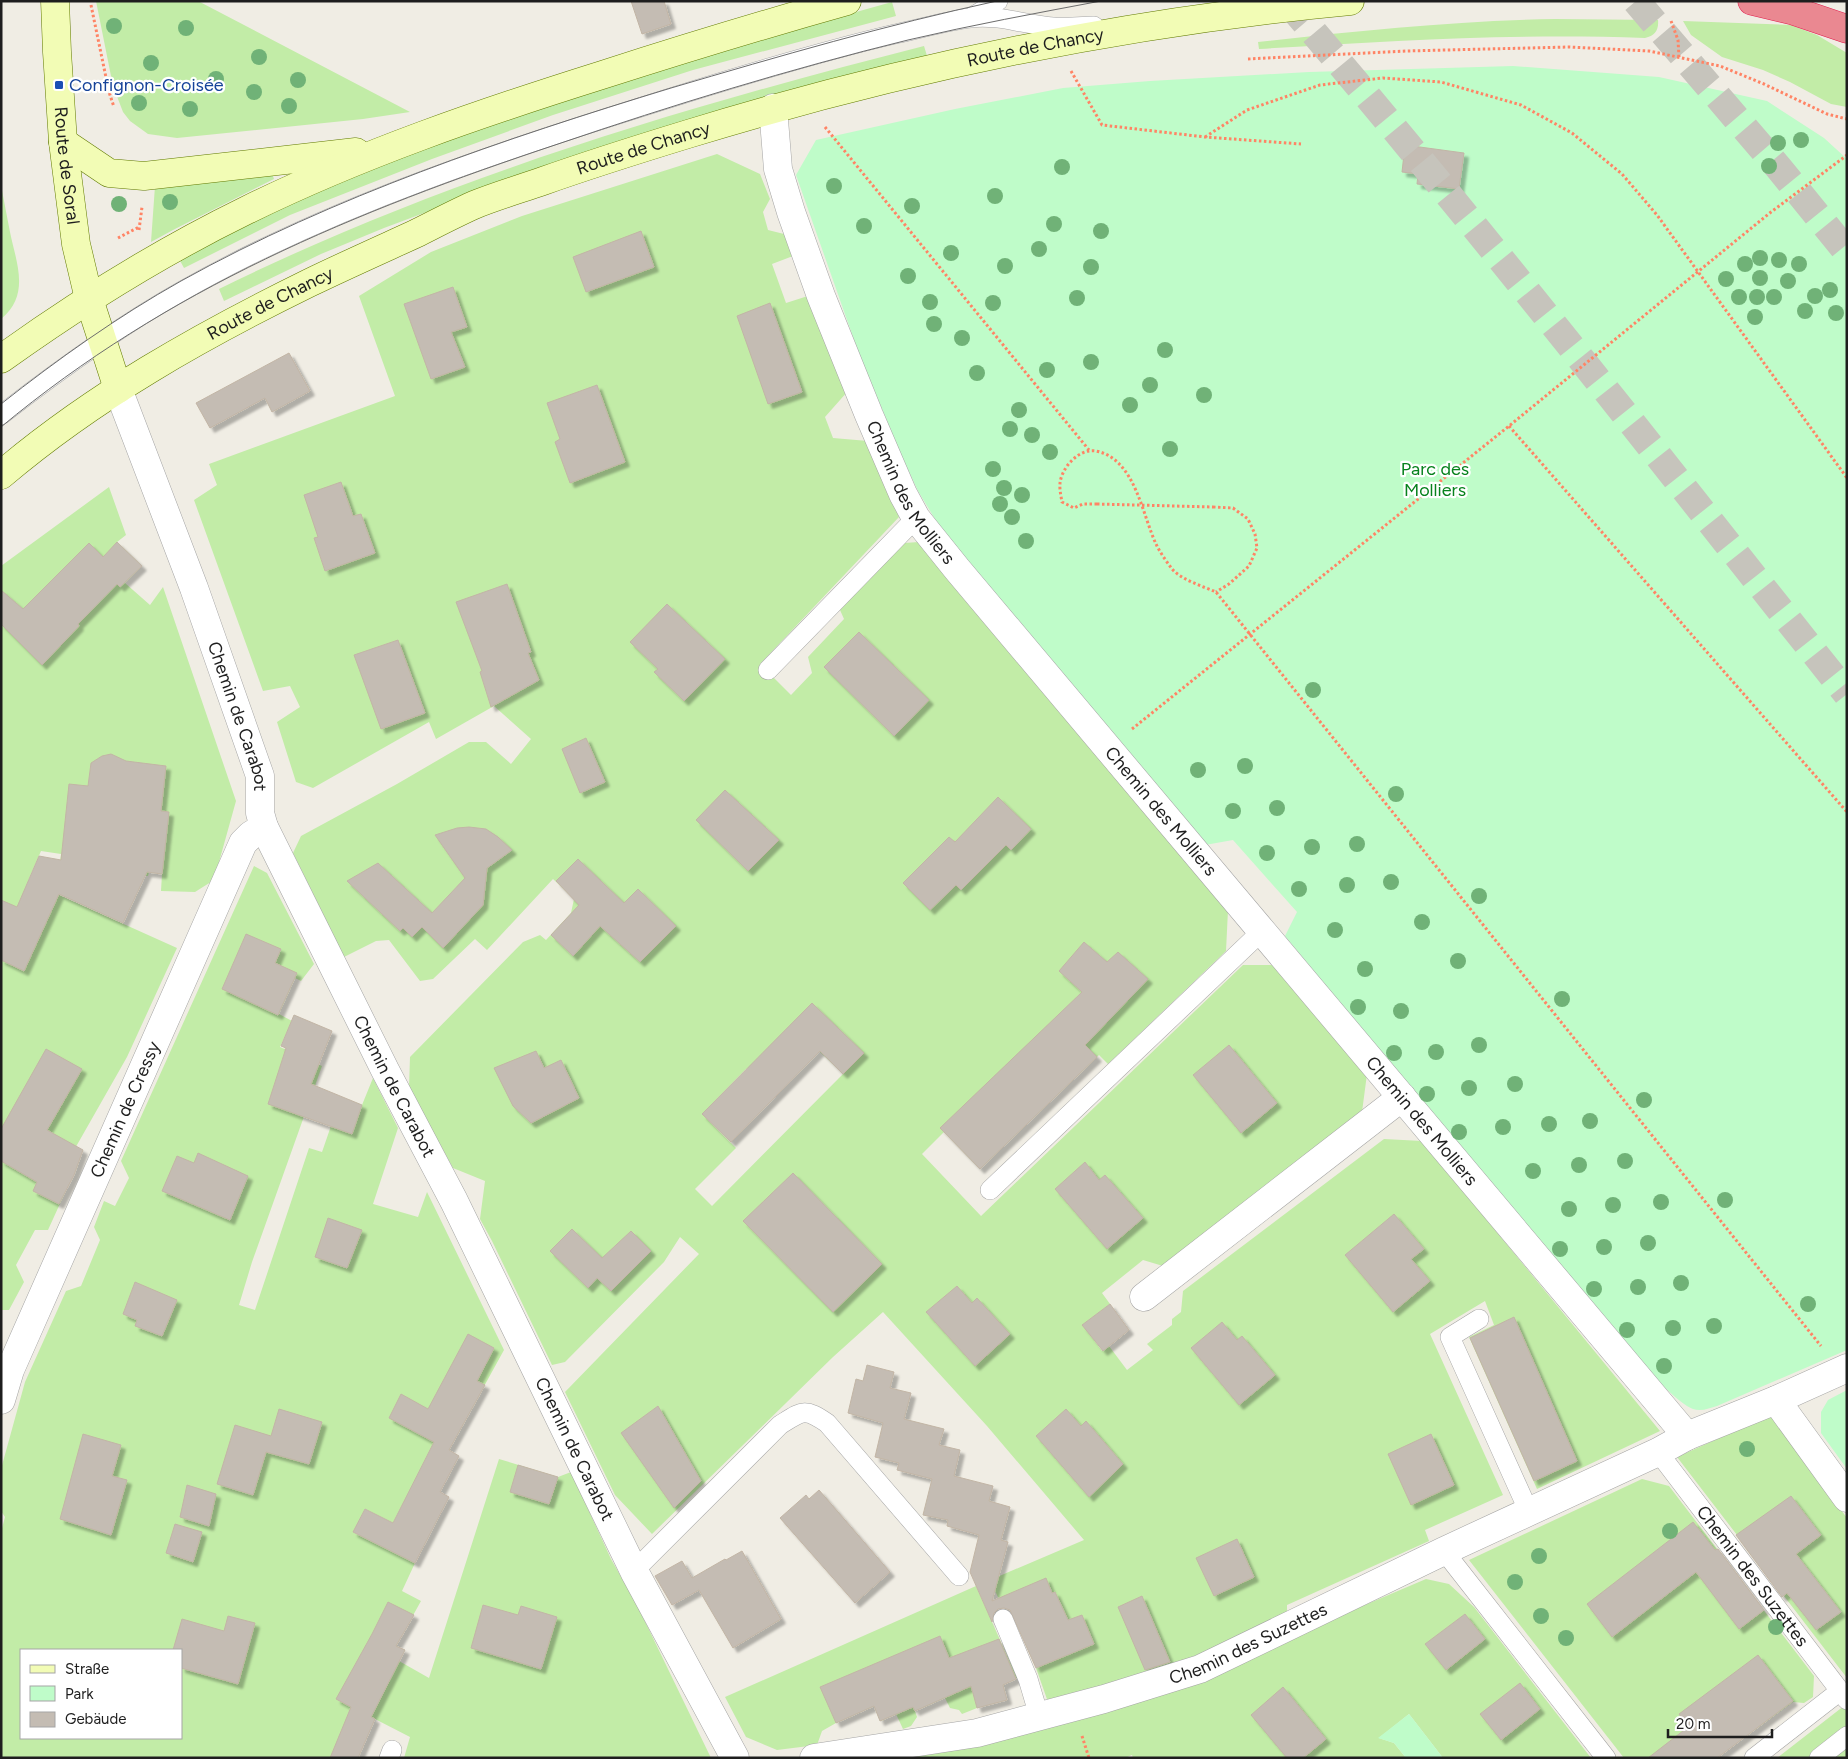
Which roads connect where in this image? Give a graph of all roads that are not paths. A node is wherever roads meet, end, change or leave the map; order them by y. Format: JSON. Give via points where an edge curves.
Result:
{"nodes":[{"id":1,"x":55,"y":1,"type":"edge"},
{"id":2,"x":847,"y":1,"type":"edge"},
{"id":3,"x":998,"y":1,"type":"edge"},
{"id":4,"x":1350,"y":1,"type":"edge"},
{"id":5,"x":1752,"y":1,"type":"edge"},
{"id":6,"x":972,"y":17,"type":"junction"},
{"id":7,"x":1161,"y":26,"type":"junction"},
{"id":8,"x":1847,"y":29,"type":"edge"},
{"id":9,"x":773,"y":108,"type":"junction"},
{"id":10,"x":63,"y":142,"type":"junction"},
{"id":11,"x":387,"y":149,"type":"junction"},
{"id":12,"x":89,"y":299,"type":"junction"},
{"id":13,"x":101,"y":340,"type":"junction"},
{"id":14,"x":1,"y":359,"type":"edge"},
{"id":15,"x":118,"y":389,"type":"junction"},
{"id":16,"x":1,"y":415,"type":"edge"},
{"id":17,"x":1,"y":475,"type":"edge"},
{"id":18,"x":916,"y":518,"type":"junction"},
{"id":19,"x":768,"y":670,"type":"dead end"},
{"id":20,"x":264,"y":827,"type":"junction"},
{"id":21,"x":1262,"y":931,"type":"junction"},
{"id":22,"x":1402,"y":1097,"type":"junction"},
{"id":23,"x":990,"y":1190,"type":"dead end"},
{"id":24,"x":1144,"y":1297,"type":"dead end"},
{"id":25,"x":1479,"y":1319,"type":"dead end"},
{"id":26,"x":1844,"y":1369,"type":"edge"},
{"id":27,"x":1,"y":1400,"type":"edge"},
{"id":28,"x":1776,"y":1400,"type":"junction"},
{"id":29,"x":1687,"y":1436,"type":"junction"},
{"id":30,"x":1658,"y":1452,"type":"junction"},
{"id":31,"x":1847,"y":1498,"type":"edge"},
{"id":32,"x":1529,"y":1512,"type":"junction"},
{"id":33,"x":1444,"y":1551,"type":"junction"},
{"id":34,"x":634,"y":1571,"type":"junction"},
{"id":35,"x":959,"y":1576,"type":"dead end"},
{"id":36,"x":1003,"y":1620,"type":"dead end"},
{"id":37,"x":1844,"y":1696,"type":"edge"},
{"id":38,"x":1039,"y":1716,"type":"junction"},
{"id":39,"x":1847,"y":1736,"type":"edge"},
{"id":40,"x":734,"y":1758,"type":"edge"},
{"id":41,"x":814,"y":1758,"type":"edge"},
{"id":42,"x":1606,"y":1758,"type":"edge"},
{"id":43,"x":1754,"y":1758,"type":"edge"},
{"id":44,"x":1819,"y":1758,"type":"edge"}],
"edges":[{"from":1,"to":10,"type":"main road","name":"Route de Soral"},
{"from":2,"to":11,"type":"main road","via":[[588,79]]},
{"from":3,"to":6,"type":"lane"},
{"from":4,"to":7,"type":"main road","name":"Route de Chancy"},
{"from":5,"to":8,"type":"highway"},
{"from":6,"to":7,"type":"lane","via":[[1052,27]]},
{"from":6,"to":13,"type":"lane","via":[[774,65],[603,119],[420,183],[343,213],[237,262]]},
{"from":7,"to":9,"type":"main road","name":"Route de Chancy","via":[[904,75]]},
{"from":9,"to":15,"type":"main road","name":"Route de Chancy","via":[[618,155],[475,204],[226,326]]},
{"from":9,"to":18,"type":"street","name":"Chemin des Molliers","via":[[778,169],[791,212],[869,415]]},
{"from":10,"to":11,"type":"main road","via":[[109,173],[144,176]]},
{"from":10,"to":12,"type":"main road","name":"Route de Soral","via":[[78,252]]},
{"from":11,"to":12,"type":"main road","via":[[246,210]]},
{"from":12,"to":13,"type":"main road","name":"Route de Soral"},
{"from":12,"to":14,"type":"main road"},
{"from":13,"to":15,"type":"main road","name":"Route de Soral"},
{"from":13,"to":16,"type":"lane"},
{"from":15,"to":17,"type":"main road","name":"Route de Chancy","via":[[58,429]]},
{"from":15,"to":20,"type":"street","name":"Chemin de Carabot","via":[[187,569],[260,776],[260,813]]},
{"from":18,"to":19,"type":"lane"},
{"from":18,"to":21,"type":"street","name":"Chemin des Molliers"},
{"from":20,"to":27,"type":"street","name":"Chemin de Cressy","via":[[243,843],[10,1370]]},
{"from":20,"to":34,"type":"street","name":"Chemin de Carabot","via":[[454,1201]]},
{"from":21,"to":22,"type":"street","name":"Chemin des Molliers"},
{"from":21,"to":23,"type":"lane"},
{"from":22,"to":24,"type":"street"},
{"from":22,"to":29,"type":"street","name":"Chemin des Molliers"},
{"from":25,"to":32,"type":"lane","via":[[1450,1337]]},
{"from":26,"to":28,"type":"street","name":"Chemin des Suzettes"},
{"from":28,"to":29,"type":"street","name":"Chemin des Suzettes"},
{"from":28,"to":31,"type":"street"},
{"from":29,"to":30,"type":"street","name":"Chemin des Suzettes"},
{"from":30,"to":32,"type":"street","name":"Chemin des Suzettes"},
{"from":30,"to":37,"type":"lane","name":"Chemin des Suzettes"},
{"from":32,"to":33,"type":"street","name":"Chemin des Suzettes"},
{"from":33,"to":38,"type":"street","name":"Chemin des Suzettes","via":[[1200,1669]]},
{"from":33,"to":42,"type":"lane"},
{"from":34,"to":35,"type":"lane","via":[[780,1425],[802,1412],[810,1412],[827,1423]]},
{"from":34,"to":40,"type":"street","name":"Chemin de Carabot"},
{"from":36,"to":38,"type":"lane","via":[[1028,1679]]},
{"from":37,"to":43,"type":"lane"},
{"from":38,"to":41,"type":"street","name":"Chemin des Suzettes","via":[[977,1733]]},
{"from":39,"to":44,"type":"lane"}]}
